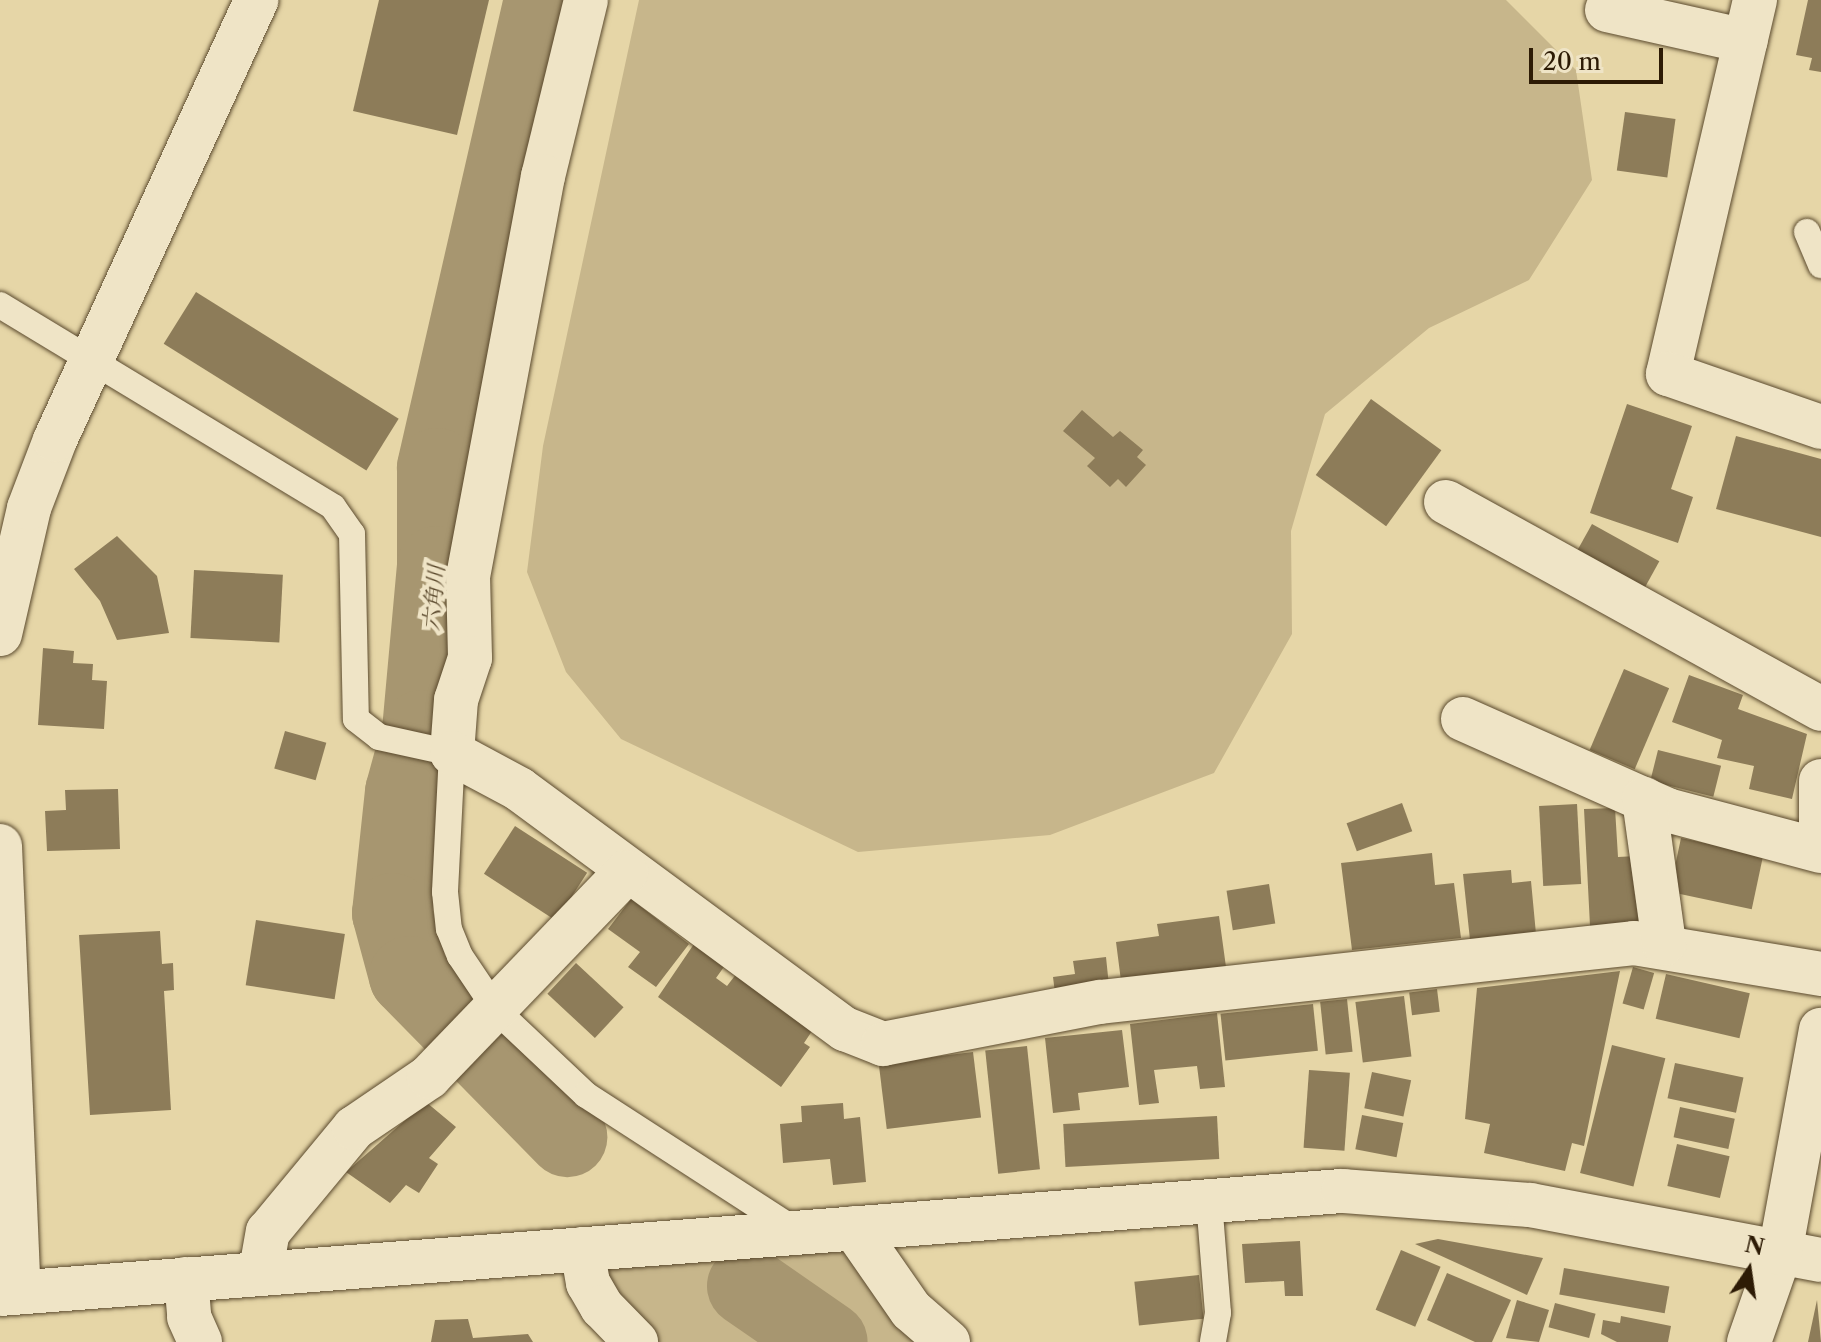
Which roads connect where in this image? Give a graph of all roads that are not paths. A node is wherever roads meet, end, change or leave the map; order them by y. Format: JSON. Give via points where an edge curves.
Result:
{"nodes":[{"id":1,"x":256,"y":0,"type":"edge"},
{"id":2,"x":586,"y":0,"type":"edge"},
{"id":3,"x":1607,"y":10,"type":"dead end"},
{"id":4,"x":1750,"y":20,"type":"edge"},
{"id":5,"x":1807,"y":232,"type":"dead end"},
{"id":6,"x":1821,"y":265,"type":"edge"},
{"id":7,"x":0,"y":305,"type":"edge"},
{"id":8,"x":89,"y":361,"type":"junction"},
{"id":9,"x":1821,"y":427,"type":"edge"},
{"id":10,"x":1446,"y":502,"type":"dead end"},
{"id":11,"x":0,"y":634,"type":"edge"},
{"id":12,"x":1821,"y":709,"type":"edge"},
{"id":13,"x":1463,"y":719,"type":"dead end"},
{"id":14,"x":440,"y":751,"type":"junction"},
{"id":15,"x":1821,"y":781,"type":"edge"},
{"id":16,"x":1644,"y":799,"type":"junction"},
{"id":17,"x":1821,"y":829,"type":"edge"},
{"id":18,"x":0,"y":846,"type":"edge"},
{"id":19,"x":1821,"y":851,"type":"edge"},
{"id":20,"x":626,"y":872,"type":"junction"},
{"id":21,"x":1664,"y":944,"type":"junction"},
{"id":22,"x":1821,"y":974,"type":"edge"},
{"id":23,"x":497,"y":1011,"type":"junction"},
{"id":24,"x":1821,"y":1030,"type":"edge"},
{"id":25,"x":1209,"y":1201,"type":"junction"},
{"id":26,"x":854,"y":1228,"type":"junction"},
{"id":27,"x":797,"y":1232,"type":"junction"},
{"id":28,"x":582,"y":1249,"type":"junction"},
{"id":29,"x":1800,"y":1257,"type":"edge"},
{"id":30,"x":261,"y":1270,"type":"junction"},
{"id":31,"x":186,"y":1279,"type":"junction"},
{"id":32,"x":10,"y":1293,"type":"edge"},
{"id":33,"x":200,"y":1342,"type":"edge"},
{"id":34,"x":636,"y":1342,"type":"edge"},
{"id":35,"x":948,"y":1342,"type":"edge"},
{"id":36,"x":1213,"y":1342,"type":"edge"},
{"id":37,"x":1749,"y":1342,"type":"edge"}],
"edges":[{"from":1,"to":8,"type":"street"},
{"from":2,"to":14,"type":"street","via":[[547,161],[468,575],[470,658]]},
{"from":3,"to":4,"type":"street"},
{"from":4,"to":9,"type":"street","via":[[1668,374]]},
{"from":5,"to":6,"type":"lane"},
{"from":7,"to":8,"type":"lane"},
{"from":8,"to":11,"type":"street","via":[[29,508]]},
{"from":8,"to":14,"type":"lane","via":[[333,507],[352,534],[356,719],[379,737]]},
{"from":10,"to":12,"type":"street"},
{"from":13,"to":16,"type":"street"},
{"from":14,"to":20,"type":"street","via":[[519,789]]},
{"from":14,"to":23,"type":"lane","via":[[449,929]]},
{"from":15,"to":17,"type":"street"},
{"from":16,"to":19,"type":"street"},
{"from":16,"to":21,"type":"street"},
{"from":18,"to":32,"type":"street"},
{"from":20,"to":21,"type":"street","via":[[845,1029],[883,1044],[1100,1002],[1582,947]]},
{"from":20,"to":23,"type":"street"},
{"from":21,"to":22,"type":"street"},
{"from":23,"to":27,"type":"lane","via":[[586,1095]]},
{"from":23,"to":30,"type":"street","via":[[429,1077],[354,1128],[268,1232]]},
{"from":24,"to":29,"type":"street"},
{"from":25,"to":26,"type":"street"},
{"from":25,"to":29,"type":"street","via":[[1403,1193],[1530,1205]]},
{"from":25,"to":36,"type":"lane","via":[[1218,1313]]},
{"from":26,"to":27,"type":"street"},
{"from":26,"to":35,"type":"street","via":[[911,1310]]},
{"from":27,"to":28,"type":"street"},
{"from":28,"to":30,"type":"street"},
{"from":28,"to":34,"type":"street","via":[[588,1283],[602,1307]]},
{"from":29,"to":37,"type":"street"},
{"from":30,"to":31,"type":"street"},
{"from":31,"to":32,"type":"street"},
{"from":31,"to":33,"type":"street","via":[[189,1317]]}]}
